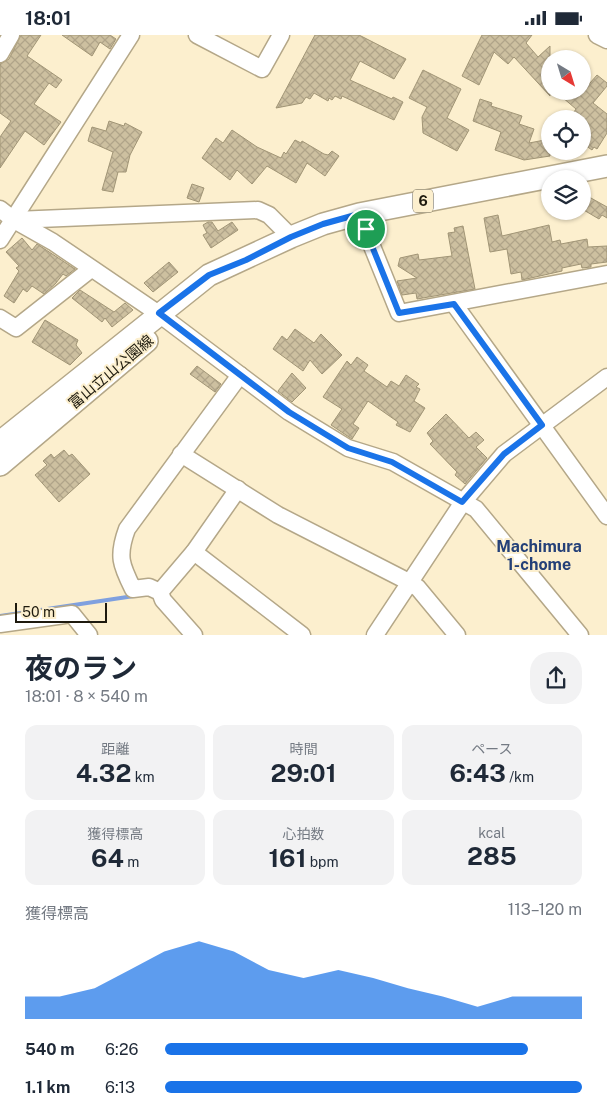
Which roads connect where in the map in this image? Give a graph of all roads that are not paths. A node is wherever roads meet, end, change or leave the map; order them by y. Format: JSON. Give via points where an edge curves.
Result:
{"nodes":[{"id":1,"x":12,"y":35,"type":"edge"},
{"id":2,"x":131,"y":35,"type":"edge"},
{"id":3,"x":197,"y":35,"type":"edge"},
{"id":4,"x":281,"y":35,"type":"edge"},
{"id":5,"x":596,"y":35,"type":"edge"},
{"id":6,"x":607,"y":40,"type":"edge"},
{"id":7,"x":0,"y":54,"type":"edge"},
{"id":8,"x":605,"y":168,"type":"edge"},
{"id":9,"x":0,"y":209,"type":"edge"},
{"id":10,"x":359,"y":214,"type":"junction"},
{"id":11,"x":7,"y":221,"type":"edge"},
{"id":12,"x":291,"y":237,"type":"junction"},
{"id":13,"x":0,"y":240,"type":"edge"},
{"id":14,"x":91,"y":269,"type":"junction"},
{"id":15,"x":607,"y":274,"type":"edge"},
{"id":16,"x":454,"y":304,"type":"junction"},
{"id":17,"x":0,"y":318,"type":"edge"},
{"id":18,"x":165,"y":318,"type":"junction"},
{"id":19,"x":240,"y":375,"type":"junction"},
{"id":20,"x":607,"y":377,"type":"edge"},
{"id":21,"x":542,"y":425,"type":"junction"},
{"id":22,"x":0,"y":441,"type":"edge"},
{"id":23,"x":181,"y":454,"type":"junction"},
{"id":24,"x":0,"y":465,"type":"edge"},
{"id":25,"x":238,"y":489,"type":"junction"},
{"id":26,"x":462,"y":502,"type":"junction"},
{"id":27,"x":607,"y":516,"type":"edge"},
{"id":28,"x":194,"y":552,"type":"junction"},
{"id":29,"x":409,"y":582,"type":"junction"},
{"id":30,"x":160,"y":592,"type":"junction"},
{"id":31,"x":0,"y":624,"type":"edge"},
{"id":32,"x":89,"y":635,"type":"edge"},
{"id":33,"x":194,"y":635,"type":"edge"},
{"id":34,"x":302,"y":635,"type":"edge"},
{"id":35,"x":375,"y":635,"type":"edge"},
{"id":36,"x":457,"y":635,"type":"edge"},
{"id":37,"x":580,"y":635,"type":"edge"}],
"edges":[{"from":1,"to":7,"type":"street"},
{"from":2,"to":11,"type":"street"},
{"from":3,"to":4,"type":"street","via":[[262,69]]},
{"from":5,"to":6,"type":"street"},
{"from":8,"to":10,"type":"main road","name":"富山立山公園線","number":"6"},
{"from":9,"to":11,"type":"street"},
{"from":10,"to":12,"type":"main road","name":"富山立山公園線","number":"6"},
{"from":10,"to":16,"type":"street","via":[[399,313]]},
{"from":11,"to":12,"type":"street","via":[[258,210]]},
{"from":11,"to":13,"type":"street"},
{"from":11,"to":14,"type":"street","via":[[53,241]]},
{"from":12,"to":18,"type":"main road","name":"富山立山公園線","number":"6","via":[[246,260]]},
{"from":14,"to":17,"type":"street","via":[[16,328]]},
{"from":14,"to":18,"type":"street"},
{"from":15,"to":16,"type":"street"},
{"from":16,"to":21,"type":"street"},
{"from":18,"to":19,"type":"street"},
{"from":18,"to":22,"type":"main road","name":"富山立山公園線","number":"6"},
{"from":18,"to":24,"type":"main road","name":"富山立山公園線","number":"6"},
{"from":19,"to":23,"type":"street"},
{"from":19,"to":26,"type":"street","via":[[289,412],[348,448],[392,462]]},
{"from":20,"to":21,"type":"street"},
{"from":21,"to":26,"type":"street","via":[[504,454]]},
{"from":21,"to":27,"type":"street"},
{"from":23,"to":25,"type":"street"},
{"from":23,"to":30,"type":"street","via":[[127,529],[121,545],[121,564],[133,589],[149,587]]},
{"from":25,"to":28,"type":"street"},
{"from":25,"to":29,"type":"street","via":[[278,515]]},
{"from":26,"to":29,"type":"street"},
{"from":26,"to":37,"type":"street","via":[[476,509]]},
{"from":28,"to":30,"type":"street"},
{"from":28,"to":34,"type":"street"},
{"from":29,"to":35,"type":"street"},
{"from":29,"to":36,"type":"street","via":[[418,588]]},
{"from":30,"to":33,"type":"street","via":[[163,600]]},
{"from":31,"to":32,"type":"street","via":[[72,614]]}]}
